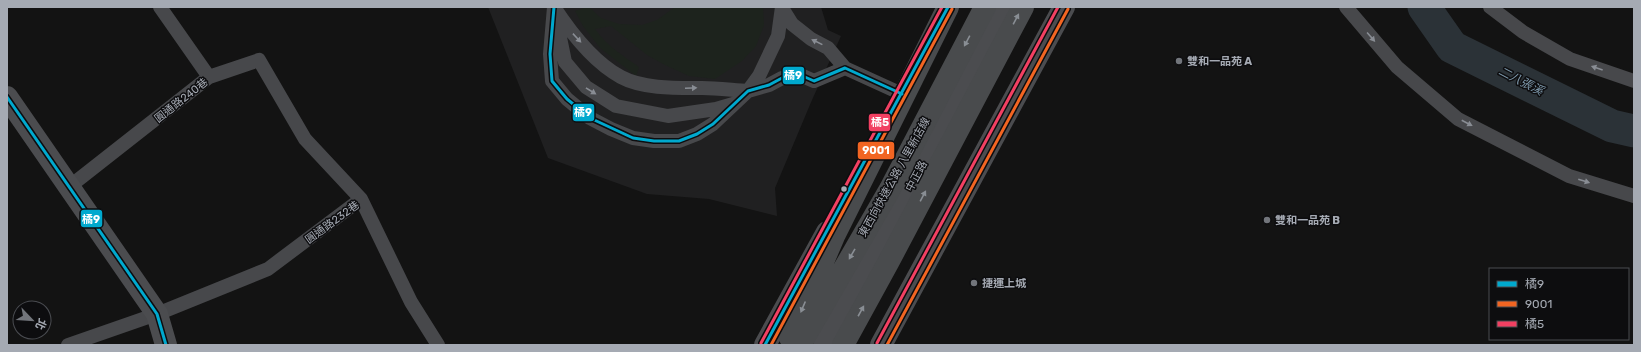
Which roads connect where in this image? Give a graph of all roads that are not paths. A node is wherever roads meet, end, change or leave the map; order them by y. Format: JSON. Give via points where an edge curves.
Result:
{"nodes":[{"id":1,"x":160,"y":7,"type":"edge"},
{"id":2,"x":554,"y":7,"type":"edge"},
{"id":3,"x":782,"y":7,"type":"edge"},
{"id":4,"x":948,"y":7,"type":"edge"},
{"id":5,"x":985,"y":7,"type":"edge"},
{"id":6,"x":1006,"y":7,"type":"edge"},
{"id":7,"x":1023,"y":7,"type":"edge"},
{"id":8,"x":1064,"y":7,"type":"edge"},
{"id":9,"x":1346,"y":7,"type":"edge"},
{"id":10,"x":1490,"y":7,"type":"edge"},
{"id":11,"x":845,"y":68,"type":"junction"},
{"id":12,"x":209,"y":77,"type":"junction"},
{"id":13,"x":1634,"y":81,"type":"edge"},
{"id":14,"x":748,"y":91,"type":"junction"},
{"id":15,"x":902,"y":94,"type":"junction"},
{"id":16,"x":7,"y":97,"type":"edge"},
{"id":17,"x":735,"y":104,"type":"junction"},
{"id":18,"x":69,"y":187,"type":"junction"},
{"id":19,"x":1634,"y":196,"type":"edge"},
{"id":20,"x":361,"y":200,"type":"junction"},
{"id":21,"x":157,"y":314,"type":"junction"},
{"id":22,"x":68,"y":345,"type":"edge"},
{"id":23,"x":166,"y":345,"type":"edge"},
{"id":24,"x":438,"y":345,"type":"edge"},
{"id":25,"x":765,"y":345,"type":"edge"},
{"id":26,"x":787,"y":345,"type":"edge"},
{"id":27,"x":800,"y":345,"type":"edge"},
{"id":28,"x":824,"y":345,"type":"edge"},
{"id":29,"x":842,"y":345,"type":"edge"},
{"id":30,"x":881,"y":345,"type":"edge"}],
"edges":[{"from":1,"to":12,"type":"lane"},
{"from":2,"to":14,"type":"lane","one_way":true,"via":[[568,28],[600,63],[622,78],[647,85],[682,89]]},
{"from":2,"to":17,"type":"lane","one_way":true,"via":[[565,62],[586,87],[616,106],[668,116],[716,110]]},
{"from":2,"to":17,"type":"lane","via":[[550,54],[552,81],[567,99],[590,118],[611,130],[633,138],[679,141],[698,134]]},
{"from":11,"to":3,"type":"lane","one_way":true,"via":[[828,48],[792,24]]},
{"from":3,"to":14,"type":"lane","via":[[778,36],[759,76]]},
{"from":4,"to":15,"type":"main road"},
{"from":4,"to":26,"type":"highway","one_way":true,"via":[[835,234]]},
{"from":5,"to":27,"type":"highway","name":"東西向快速公路 八里新店線","one_way":true,"via":[[890,188]]},
{"from":6,"to":28,"type":"main road","name":"中正路"},
{"from":29,"to":7,"type":"highway","one_way":true},
{"from":8,"to":30,"type":"main road"},
{"from":9,"to":19,"type":"lane","one_way":true,"via":[[1397,67],[1458,118],[1569,176]]},
{"from":13,"to":10,"type":"lane","one_way":true,"via":[[1570,59],[1523,32]]},
{"from":11,"to":14,"type":"lane","via":[[814,81],[798,74]]},
{"from":11,"to":15,"type":"lane"},
{"from":12,"to":18,"type":"lane","name":"圓通路240巷"},
{"from":12,"to":20,"type":"lane","name":"圓通路240巷","via":[[259,60],[305,139]]},
{"from":14,"to":17,"type":"lane"},
{"from":15,"to":25,"type":"main road"},
{"from":16,"to":18,"type":"main road"},
{"from":18,"to":21,"type":"main road"},
{"from":20,"to":21,"type":"lane","name":"圓通路232巷","via":[[268,269]]},
{"from":20,"to":24,"type":"lane","name":"圓通路232巷","via":[[411,302]]},
{"from":21,"to":22,"type":"lane","name":"圓通路232巷"},
{"from":21,"to":23,"type":"main road"}]}
